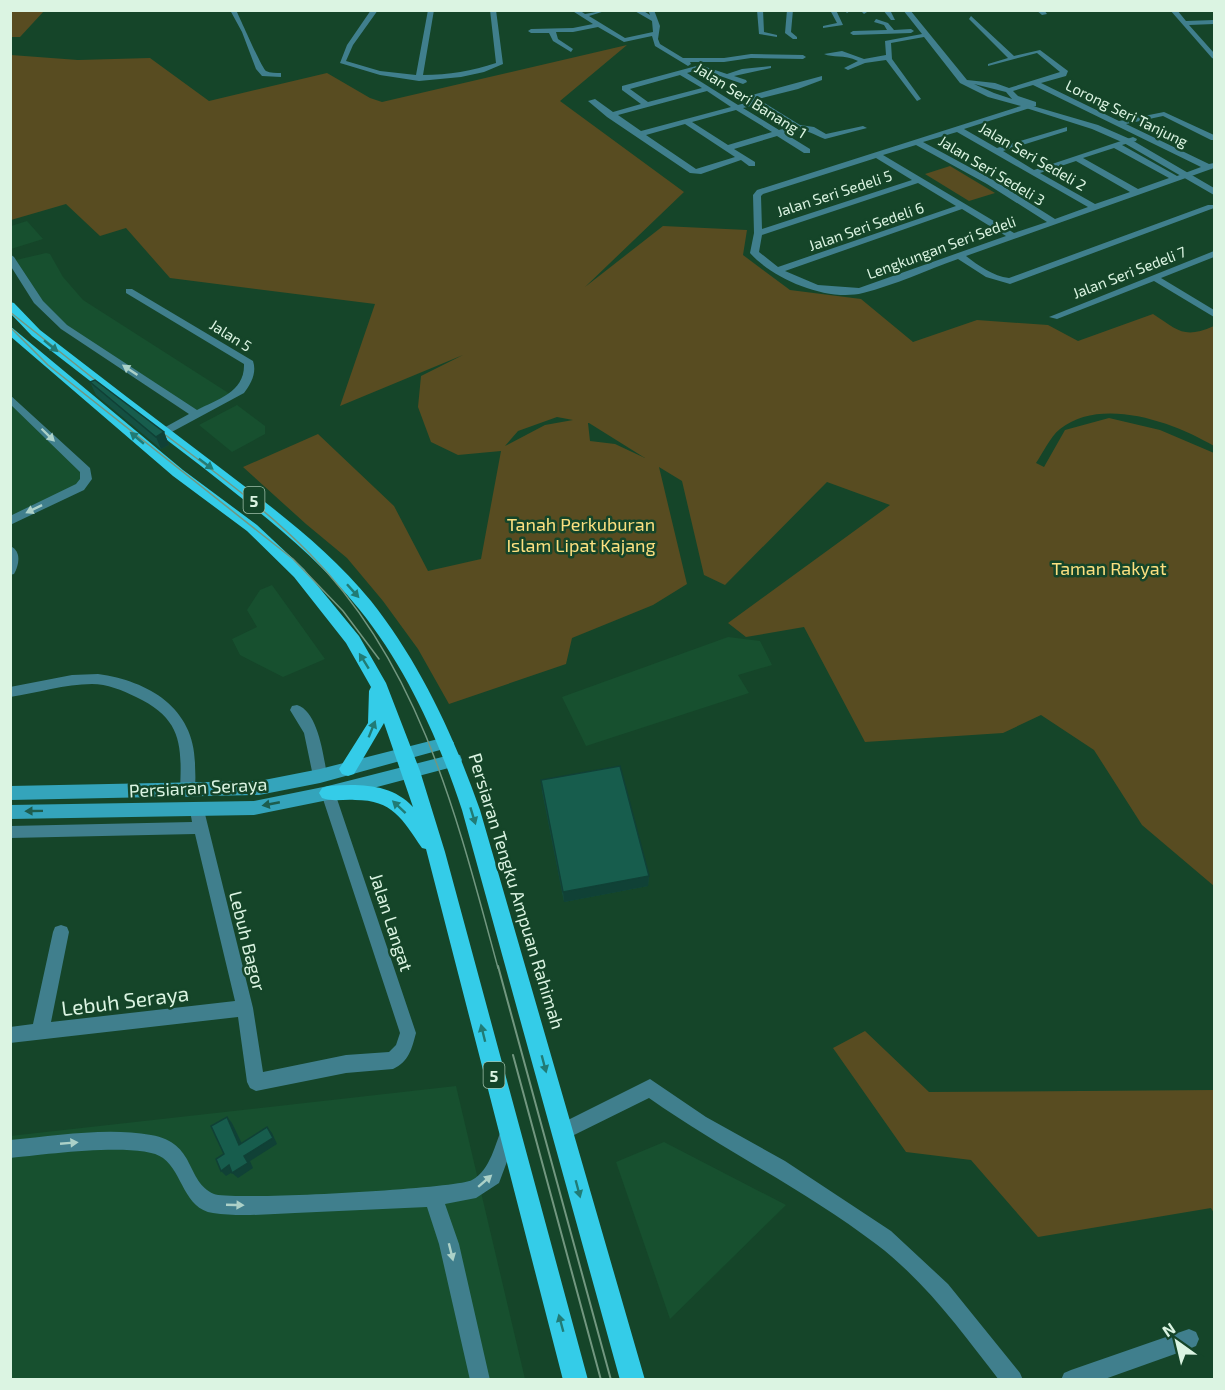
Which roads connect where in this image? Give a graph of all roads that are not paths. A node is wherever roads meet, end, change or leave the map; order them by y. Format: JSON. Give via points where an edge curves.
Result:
{"nodes":[{"id":1,"x":233,"y":10,"type":"edge"},
{"id":2,"x":375,"y":10,"type":"edge"},
{"id":3,"x":431,"y":10,"type":"edge"},
{"id":4,"x":493,"y":10,"type":"edge"},
{"id":5,"x":574,"y":10,"type":"edge"},
{"id":6,"x":605,"y":10,"type":"edge"},
{"id":7,"x":636,"y":10,"type":"edge"},
{"id":8,"x":651,"y":10,"type":"edge"},
{"id":9,"x":760,"y":10,"type":"edge"},
{"id":10,"x":790,"y":10,"type":"edge"},
{"id":11,"x":833,"y":10,"type":"edge"},
{"id":12,"x":886,"y":10,"type":"edge"},
{"id":13,"x":906,"y":10,"type":"edge"},
{"id":14,"x":1173,"y":10,"type":"edge"},
{"id":15,"x":583,"y":16,"type":"junction"},
{"id":16,"x":971,"y":18,"type":"dead end"},
{"id":17,"x":894,"y":19,"type":"dead end"},
{"id":18,"x":654,"y":20,"type":"junction"},
{"id":19,"x":876,"y":21,"type":"dead end"},
{"id":20,"x":1215,"y":22,"type":"edge"},
{"id":21,"x":1184,"y":23,"type":"junction"},
{"id":22,"x":598,"y":25,"type":"junction"},
{"id":23,"x":825,"y":27,"type":"dead end"},
{"id":24,"x":552,"y":30,"type":"junction"},
{"id":25,"x":531,"y":31,"type":"dead end"},
{"id":26,"x":892,"y":31,"type":"junction"},
{"id":27,"x":656,"y":33,"type":"junction"},
{"id":28,"x":854,"y":33,"type":"dead end"},
{"id":29,"x":924,"y":33,"type":"junction"},
{"id":30,"x":765,"y":35,"type":"junction"},
{"id":31,"x":774,"y":36,"type":"dead end"},
{"id":32,"x":754,"y":38,"type":"dead end"},
{"id":33,"x":795,"y":38,"type":"dead end"},
{"id":34,"x":571,"y":50,"type":"dead end"},
{"id":35,"x":827,"y":54,"type":"dead end"},
{"id":36,"x":803,"y":57,"type":"dead end"},
{"id":37,"x":1215,"y":57,"type":"edge"},
{"id":38,"x":888,"y":58,"type":"junction"},
{"id":39,"x":1012,"y":58,"type":"junction"},
{"id":40,"x":681,"y":60,"type":"junction"},
{"id":41,"x":862,"y":61,"type":"junction"},
{"id":42,"x":990,"y":65,"type":"dead end"},
{"id":43,"x":769,"y":67,"type":"dead end"},
{"id":44,"x":696,"y":68,"type":"junction"},
{"id":45,"x":848,"y":68,"type":"dead end"},
{"id":46,"x":681,"y":72,"type":"junction"},
{"id":47,"x":278,"y":75,"type":"dead end"},
{"id":48,"x":729,"y":76,"type":"junction"},
{"id":49,"x":819,"y":78,"type":"dead end"},
{"id":50,"x":959,"y":78,"type":"junction"},
{"id":51,"x":419,"y":79,"type":"junction"},
{"id":52,"x":743,"y":82,"type":"dead end"},
{"id":53,"x":1035,"y":82,"type":"junction"},
{"id":54,"x":707,"y":89,"type":"junction"},
{"id":55,"x":1009,"y":90,"type":"junction"},
{"id":56,"x":918,"y":99,"type":"dead end"},
{"id":57,"x":592,"y":101,"type":"dead end"},
{"id":58,"x":757,"y":102,"type":"junction"},
{"id":59,"x":647,"y":105,"type":"junction"},
{"id":60,"x":1031,"y":105,"type":"junction"},
{"id":61,"x":737,"y":108,"type":"junction"},
{"id":62,"x":610,"y":115,"type":"junction"},
{"id":63,"x":686,"y":121,"type":"junction"},
{"id":64,"x":1120,"y":123,"type":"junction"},
{"id":65,"x":798,"y":127,"type":"junction"},
{"id":66,"x":863,"y":128,"type":"dead end"},
{"id":67,"x":958,"y":129,"type":"junction"},
{"id":68,"x":1064,"y":129,"type":"dead end"},
{"id":69,"x":1215,"y":129,"type":"edge"},
{"id":70,"x":777,"y":132,"type":"junction"},
{"id":71,"x":1203,"y":133,"type":"junction"},
{"id":72,"x":639,"y":134,"type":"junction"},
{"id":73,"x":1215,"y":138,"type":"edge"},
{"id":74,"x":1130,"y":140,"type":"junction"},
{"id":75,"x":917,"y":142,"type":"junction"},
{"id":76,"x":1115,"y":145,"type":"junction"},
{"id":77,"x":727,"y":148,"type":"junction"},
{"id":78,"x":807,"y":151,"type":"dead end"},
{"id":79,"x":996,"y":151,"type":"junction"},
{"id":80,"x":877,"y":155,"type":"junction"},
{"id":81,"x":742,"y":157,"type":"junction"},
{"id":82,"x":1077,"y":158,"type":"junction"},
{"id":83,"x":752,"y":164,"type":"dead end"},
{"id":84,"x":1211,"y":166,"type":"edge"},
{"id":85,"x":1035,"y":172,"type":"junction"},
{"id":86,"x":1190,"y":173,"type":"junction"},
{"id":87,"x":1175,"y":178,"type":"junction"},
{"id":88,"x":918,"y":180,"type":"junction"},
{"id":89,"x":1215,"y":182,"type":"edge"},
{"id":90,"x":1136,"y":192,"type":"junction"},
{"id":91,"x":1215,"y":192,"type":"edge"},
{"id":92,"x":963,"y":206,"type":"junction"},
{"id":93,"x":1094,"y":207,"type":"junction"},
{"id":94,"x":1211,"y":207,"type":"dead end"},
{"id":95,"x":1052,"y":221,"type":"junction"},
{"id":96,"x":758,"y":233,"type":"junction"},
{"id":97,"x":1012,"y":236,"type":"junction"},
{"id":98,"x":1215,"y":254,"type":"edge"},
{"id":99,"x":958,"y":255,"type":"junction"},
{"id":100,"x":10,"y":257,"type":"edge"},
{"id":101,"x":1204,"y":258,"type":"junction"},
{"id":102,"x":1215,"y":264,"type":"edge"},
{"id":103,"x":777,"y":271,"type":"junction"},
{"id":104,"x":1155,"y":278,"type":"junction"},
{"id":105,"x":129,"y":291,"type":"dead end"},
{"id":106,"x":10,"y":305,"type":"edge"},
{"id":107,"x":1215,"y":314,"type":"edge"},
{"id":108,"x":1054,"y":317,"type":"dead end"},
{"id":109,"x":10,"y":329,"type":"edge"},
{"id":110,"x":10,"y":398,"type":"edge"},
{"id":111,"x":196,"y":414,"type":"junction"},
{"id":112,"x":164,"y":432,"type":"junction"},
{"id":113,"x":10,"y":521,"type":"edge"},
{"id":114,"x":10,"y":550,"type":"edge"},
{"id":115,"x":10,"y":571,"type":"edge"},
{"id":116,"x":378,"y":683,"type":"junction"},
{"id":117,"x":10,"y":692,"type":"edge"},
{"id":118,"x":297,"y":710,"type":"dead end"},
{"id":119,"x":450,"y":751,"type":"junction"},
{"id":120,"x":407,"y":762,"type":"junction"},
{"id":121,"x":348,"y":769,"type":"junction"},
{"id":122,"x":320,"y":776,"type":"junction"},
{"id":123,"x":187,"y":791,"type":"junction"},
{"id":124,"x":76,"y":792,"type":"junction"},
{"id":125,"x":10,"y":793,"type":"edge"},
{"id":126,"x":328,"y":793,"type":"junction"},
{"id":127,"x":197,"y":810,"type":"junction"},
{"id":128,"x":69,"y":811,"type":"junction"},
{"id":129,"x":10,"y":812,"type":"edge"},
{"id":130,"x":200,"y":828,"type":"junction"},
{"id":131,"x":10,"y":832,"type":"edge"},
{"id":132,"x":436,"y":852,"type":"junction"},
{"id":133,"x":61,"y":932,"type":"dead end"},
{"id":134,"x":245,"y":1008,"type":"junction"},
{"id":135,"x":39,"y":1032,"type":"junction"},
{"id":136,"x":10,"y":1035,"type":"edge"},
{"id":137,"x":256,"y":1082,"type":"joint"},
{"id":138,"x":509,"y":1132,"type":"junction"},
{"id":139,"x":562,"y":1132,"type":"junction"},
{"id":140,"x":10,"y":1149,"type":"edge"},
{"id":141,"x":433,"y":1197,"type":"junction"},
{"id":142,"x":1189,"y":1339,"type":"dead end"},
{"id":143,"x":480,"y":1380,"type":"edge"},
{"id":144,"x":576,"y":1380,"type":"edge"},
{"id":145,"x":633,"y":1380,"type":"edge"},
{"id":146,"x":1013,"y":1380,"type":"edge"},
{"id":147,"x":1071,"y":1380,"type":"edge"}],
"edges":[{"from":1,"to":47,"type":"street","via":[[258,68],[265,74]]},
{"from":2,"to":51,"type":"street","via":[[342,62]]},
{"from":3,"to":51,"type":"street"},
{"from":4,"to":51,"type":"street","via":[[500,64]]},
{"from":5,"to":15,"type":"street"},
{"from":6,"to":15,"type":"street"},
{"from":7,"to":18,"type":"street"},
{"from":8,"to":18,"type":"street"},
{"from":9,"to":30,"type":"street","via":[[759,30]]},
{"from":10,"to":33,"type":"street","via":[[788,33]]},
{"from":11,"to":23,"type":"street","via":[[841,24]]},
{"from":12,"to":17,"type":"street"},
{"from":13,"to":29,"type":"street"},
{"from":14,"to":21,"type":"street"},
{"from":15,"to":22,"type":"street"},
{"from":16,"to":39,"type":"street"},
{"from":18,"to":27,"type":"street"},
{"from":19,"to":26,"type":"street"},
{"from":20,"to":21,"type":"street"},
{"from":21,"to":37,"type":"street","via":[[1203,39]]},
{"from":22,"to":24,"type":"street"},
{"from":22,"to":27,"type":"street","via":[[624,40]]},
{"from":24,"to":25,"type":"street"},
{"from":24,"to":34,"type":"street","via":[[555,40]]},
{"from":26,"to":28,"type":"street"},
{"from":26,"to":29,"type":"street"},
{"from":27,"to":40,"type":"street","via":[[657,45]]},
{"from":29,"to":38,"type":"street","via":[[887,42]]},
{"from":29,"to":50,"type":"street"},
{"from":30,"to":31,"type":"street"},
{"from":30,"to":32,"type":"street"},
{"from":35,"to":41,"type":"street","via":[[850,53]]},
{"from":36,"to":40,"type":"street"},
{"from":38,"to":41,"type":"street"},
{"from":38,"to":56,"type":"street"},
{"from":39,"to":42,"type":"street"},
{"from":39,"to":53,"type":"street","via":[[1038,51],[1064,73]]},
{"from":40,"to":44,"type":"street"},
{"from":41,"to":45,"type":"street"},
{"from":43,"to":48,"type":"street"},
{"from":44,"to":46,"type":"street"},
{"from":44,"to":48,"type":"street"},
{"from":46,"to":54,"type":"street","name":"Jalan Seri Banang 1"},
{"from":46,"to":59,"type":"street","via":[[625,88]]},
{"from":48,"to":52,"type":"street"},
{"from":49,"to":58,"type":"street","via":[[755,97]]},
{"from":50,"to":55,"type":"street"},
{"from":50,"to":60,"type":"street","via":[[991,95]]},
{"from":53,"to":55,"type":"street"},
{"from":53,"to":64,"type":"street","name":"Lorong Seri Tanjung"},
{"from":54,"to":59,"type":"street"},
{"from":54,"to":61,"type":"street","name":"Jalan Seri Banang 1"},
{"from":55,"to":60,"type":"street"},
{"from":57,"to":62,"type":"street"},
{"from":58,"to":61,"type":"street"},
{"from":58,"to":65,"type":"street"},
{"from":59,"to":62,"type":"street"},
{"from":60,"to":67,"type":"street","name":"Lengkungan Seri Sedeli"},
{"from":60,"to":74,"type":"street"},
{"from":61,"to":63,"type":"street"},
{"from":61,"to":70,"type":"street","name":"Jalan Seri Banang 1"},
{"from":62,"to":72,"type":"street"},
{"from":63,"to":72,"type":"street"},
{"from":63,"to":77,"type":"street"},
{"from":64,"to":71,"type":"street","via":[[1164,114]]},
{"from":64,"to":84,"type":"street","name":"Lorong Seri Tanjung"},
{"from":65,"to":66,"type":"street","via":[[825,137],[845,128]]},
{"from":65,"to":70,"type":"street"},
{"from":67,"to":75,"type":"street","name":"Lengkungan Seri Sedeli"},
{"from":67,"to":79,"type":"street","name":"Jalan Seri Sedeli 2"},
{"from":68,"to":79,"type":"street"},
{"from":69,"to":71,"type":"street"},
{"from":70,"to":77,"type":"street"},
{"from":70,"to":78,"type":"street","name":"Jalan Seri Banang 1"},
{"from":71,"to":73,"type":"street"},
{"from":72,"to":81,"type":"street","via":[[693,171]]},
{"from":74,"to":76,"type":"street"},
{"from":74,"to":86,"type":"street"},
{"from":75,"to":80,"type":"street","name":"Lengkungan Seri Sedeli"},
{"from":75,"to":95,"type":"street","name":"Jalan Seri Sedeli 3"},
{"from":76,"to":82,"type":"street"},
{"from":76,"to":87,"type":"street"},
{"from":77,"to":81,"type":"street"},
{"from":79,"to":85,"type":"street","name":"Jalan Seri Sedeli 2"},
{"from":80,"to":88,"type":"street"},
{"from":80,"to":96,"type":"street","name":"Lengkungan Seri Sedeli","via":[[760,192]]},
{"from":81,"to":83,"type":"street"},
{"from":82,"to":85,"type":"street"},
{"from":82,"to":90,"type":"street"},
{"from":84,"to":86,"type":"street","name":"Lengkungan Seri Sedeli"},
{"from":85,"to":93,"type":"street","name":"Jalan Seri Sedeli 2"},
{"from":86,"to":87,"type":"street","name":"Lengkungan Seri Sedeli"},
{"from":86,"to":89,"type":"street"},
{"from":86,"to":91,"type":"street"},
{"from":87,"to":90,"type":"street","name":"Lengkungan Seri Sedeli"},
{"from":88,"to":92,"type":"street"},
{"from":88,"to":96,"type":"street","name":"Jalan Seri Sedeli 5"},
{"from":90,"to":93,"type":"street","name":"Lengkungan Seri Sedeli"},
{"from":92,"to":97,"type":"street"},
{"from":92,"to":103,"type":"street","name":"Jalan Seri Sedeli 6"},
{"from":93,"to":95,"type":"street","name":"Lengkungan Seri Sedeli"},
{"from":94,"to":99,"type":"street","via":[[1010,281],[999,281]]},
{"from":95,"to":97,"type":"street","name":"Lengkungan Seri Sedeli"},
{"from":96,"to":103,"type":"street","name":"Lengkungan Seri Sedeli","via":[[754,254]]},
{"from":97,"to":99,"type":"street","name":"Lengkungan Seri Sedeli"},
{"from":98,"to":101,"type":"street","name":"Jalan Seri Sedeli 7"},
{"from":99,"to":103,"type":"street","name":"Lengkungan Seri Sedeli","via":[[849,292],[801,284]]},
{"from":111,"to":100,"type":"street","one_way":true,"via":[[64,327],[39,303]]},
{"from":101,"to":102,"type":"street"},
{"from":101,"to":104,"type":"street","name":"Jalan Seri Sedeli 7"},
{"from":104,"to":107,"type":"street"},
{"from":104,"to":108,"type":"street","name":"Jalan Seri Sedeli 7"},
{"from":105,"to":111,"type":"street","name":"Jalan 5","via":[[249,363],[243,387]]},
{"from":106,"to":112,"type":"highway","name":"Persiaran Tengku Ampuan Rahimah","number":"5","one_way":true,"via":[[36,333]]},
{"from":116,"to":109,"type":"highway","number":"5","one_way":true,"via":[[353,640],[274,548],[178,473]]},
{"from":110,"to":113,"type":"street","one_way":true,"via":[[86,471],[86,480],[80,487]]},
{"from":111,"to":112,"type":"street","name":"Jalan 5"},
{"from":112,"to":119,"type":"highway","name":"Persiaran Tengku Ampuan Rahimah","number":"5","one_way":true,"via":[[326,561],[389,639],[416,681]]},
{"from":114,"to":115,"type":"street"},
{"from":116,"to":120,"type":"highway","number":"5"},
{"from":121,"to":116,"type":"highway","one_way":true,"via":[[376,723]]},
{"from":117,"to":123,"type":"street","via":[[90,679],[110,680],[165,705],[177,717],[188,750]]},
{"from":118,"to":122,"type":"street","via":[[314,740]]},
{"from":119,"to":120,"type":"main road","name":"Persiaran Seraya"},
{"from":119,"to":139,"type":"highway","name":"Persiaran Tengku Ampuan Rahimah","number":"5","one_way":true,"via":[[471,810]]},
{"from":120,"to":121,"type":"main road","name":"Persiaran Seraya"},
{"from":120,"to":126,"type":"main road","name":"Persiaran Seraya"},
{"from":120,"to":132,"type":"highway","number":"5"},
{"from":121,"to":122,"type":"main road","name":"Persiaran Seraya"},
{"from":122,"to":123,"type":"main road","name":"Persiaran Seraya","via":[[259,788]]},
{"from":123,"to":124,"type":"main road","name":"Persiaran Seraya"},
{"from":124,"to":125,"type":"main road","name":"Persiaran Seraya"},
{"from":124,"to":128,"type":"main road"},
{"from":126,"to":127,"type":"main road","name":"Persiaran Seraya","one_way":true,"via":[[254,808]]},
{"from":132,"to":126,"type":"highway","one_way":true,"via":[[395,801],[352,792]]},
{"from":126,"to":137,"type":"street","name":"Jalan Langat","via":[[408,1033],[403,1050],[393,1060],[346,1064]]},
{"from":127,"to":128,"type":"main road","name":"Persiaran Seraya"},
{"from":127,"to":130,"type":"street","name":"Lebuh Bagor"},
{"from":128,"to":129,"type":"main road","name":"Persiaran Seraya","one_way":true},
{"from":130,"to":131,"type":"street"},
{"from":130,"to":134,"type":"street","name":"Lebuh Bagor"},
{"from":138,"to":132,"type":"highway","number":"5","one_way":true},
{"from":133,"to":135,"type":"street"},
{"from":134,"to":135,"type":"street","name":"Lebuh Seraya"},
{"from":134,"to":137,"type":"street","name":"Lebuh Bagor"},
{"from":135,"to":136,"type":"street","name":"Lebuh Seraya"},
{"from":141,"to":138,"type":"street","one_way":true,"via":[[476,1189],[492,1176]]},
{"from":144,"to":138,"type":"highway","number":"5","one_way":true},
{"from":139,"to":145,"type":"highway","name":"Persiaran Tengku Ampuan Rahimah","number":"5","one_way":true},
{"from":139,"to":146,"type":"street","via":[[650,1088],[884,1238],[941,1291]]},
{"from":140,"to":141,"type":"street","one_way":true,"via":[[106,1140],[153,1144],[180,1161],[193,1189],[212,1204]]},
{"from":141,"to":143,"type":"street","one_way":true,"via":[[449,1244]]},
{"from":142,"to":147,"type":"street"}]}
